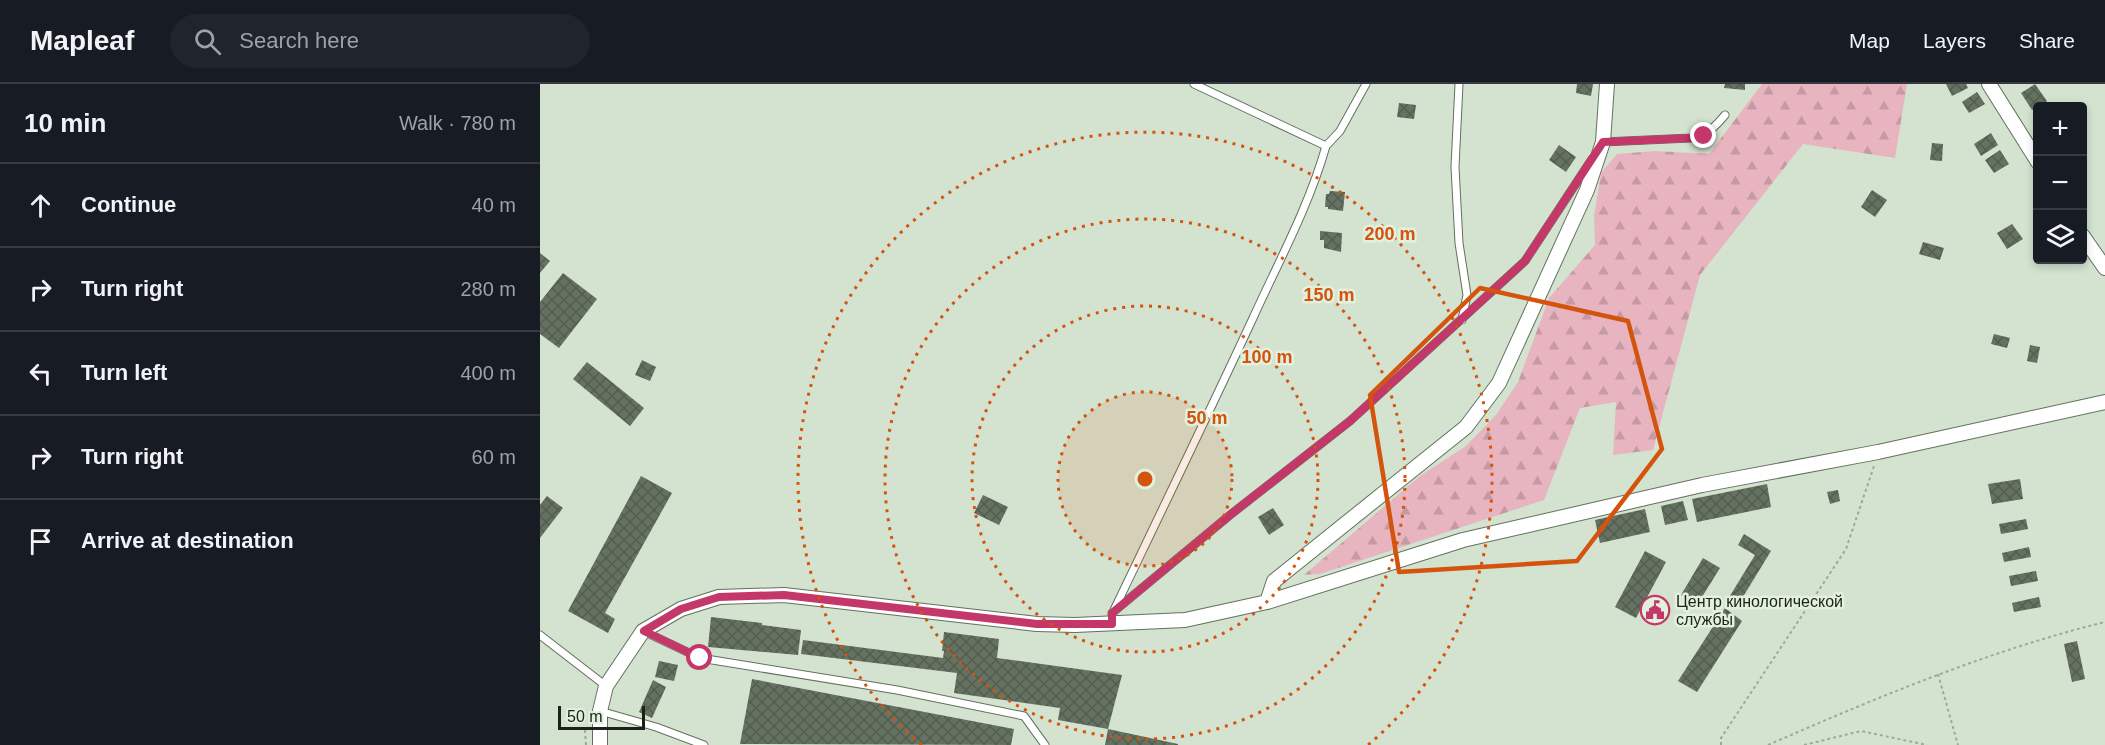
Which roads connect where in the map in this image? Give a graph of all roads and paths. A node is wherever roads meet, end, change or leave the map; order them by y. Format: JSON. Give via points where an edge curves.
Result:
{"nodes":[{"id":1,"x":1194,"y":84,"type":"edge"},
{"id":2,"x":1366,"y":84,"type":"edge"},
{"id":3,"x":1459,"y":84,"type":"edge"},
{"id":4,"x":1607,"y":84,"type":"edge"},
{"id":5,"x":1989,"y":84,"type":"edge"},
{"id":6,"x":1725,"y":115,"type":"dead end"},
{"id":7,"x":1603,"y":142,"type":"junction"},
{"id":8,"x":1326,"y":146,"type":"junction"},
{"id":9,"x":2033,"y":156,"type":"edge"},
{"id":10,"x":2087,"y":242,"type":"edge"},
{"id":11,"x":2105,"y":268,"type":"edge"},
{"id":12,"x":1462,"y":320,"type":"junction"},
{"id":13,"x":2105,"y":402,"type":"edge"},
{"id":14,"x":1878,"y":452,"type":"junction"},
{"id":15,"x":1267,"y":602,"type":"junction"},
{"id":16,"x":1112,"y":618,"type":"junction"},
{"id":17,"x":2105,"y":622,"type":"edge"},
{"id":18,"x":644,"y":631,"type":"junction"},
{"id":19,"x":540,"y":635,"type":"edge"},
{"id":20,"x":1938,"y":674,"type":"junction"},
{"id":21,"x":606,"y":686,"type":"junction"},
{"id":22,"x":600,"y":711,"type":"junction"},
{"id":23,"x":600,"y":745,"type":"edge"},
{"id":24,"x":704,"y":745,"type":"edge"},
{"id":25,"x":1045,"y":745,"type":"edge"},
{"id":26,"x":1721,"y":745,"type":"edge"},
{"id":27,"x":1768,"y":745,"type":"edge"},
{"id":28,"x":1804,"y":745,"type":"edge"},
{"id":29,"x":1927,"y":745,"type":"edge"},
{"id":30,"x":1958,"y":745,"type":"edge"}],
"edges":[{"from":1,"to":8,"type":"lane"},
{"from":2,"to":8,"type":"lane","via":[[1340,131]]},
{"from":3,"to":12,"type":"lane","via":[[1455,167],[1459,243],[1467,295]]},
{"from":4,"to":7,"type":"street"},
{"from":5,"to":9,"type":"street"},
{"from":6,"to":7,"type":"lane","via":[[1704,136]]},
{"from":7,"to":12,"type":"lane","via":[[1525,261]]},
{"from":7,"to":15,"type":"street","via":[[1587,190],[1513,353],[1498,383],[1466,427],[1274,581]]},
{"from":8,"to":16,"type":"lane","via":[[1316,181],[1288,243]]},
{"from":10,"to":11,"type":"street"},
{"from":12,"to":16,"type":"lane","via":[[1350,421],[1230,515]]},
{"from":13,"to":14,"type":"street"},
{"from":14,"to":15,"type":"street","via":[[1702,486],[1463,540]]},
{"from":14,"to":26,"type":"path","via":[[1846,549],[1720,738]]},
{"from":15,"to":16,"type":"street","via":[[1185,620]]},
{"from":16,"to":18,"type":"street","via":[[1037,624],[784,595],[719,597],[681,609]]},
{"from":17,"to":20,"type":"path","via":[[2000,651]]},
{"from":18,"to":21,"type":"street"},
{"from":18,"to":25,"type":"lane","via":[[700,658],[897,690],[1024,716]]},
{"from":19,"to":21,"type":"lane"},
{"from":20,"to":27,"type":"path"},
{"from":20,"to":30,"type":"path"},
{"from":21,"to":22,"type":"street"},
{"from":22,"to":23,"type":"street"},
{"from":22,"to":24,"type":"lane"},
{"from":28,"to":29,"type":"path","via":[[1861,731]]}]}
